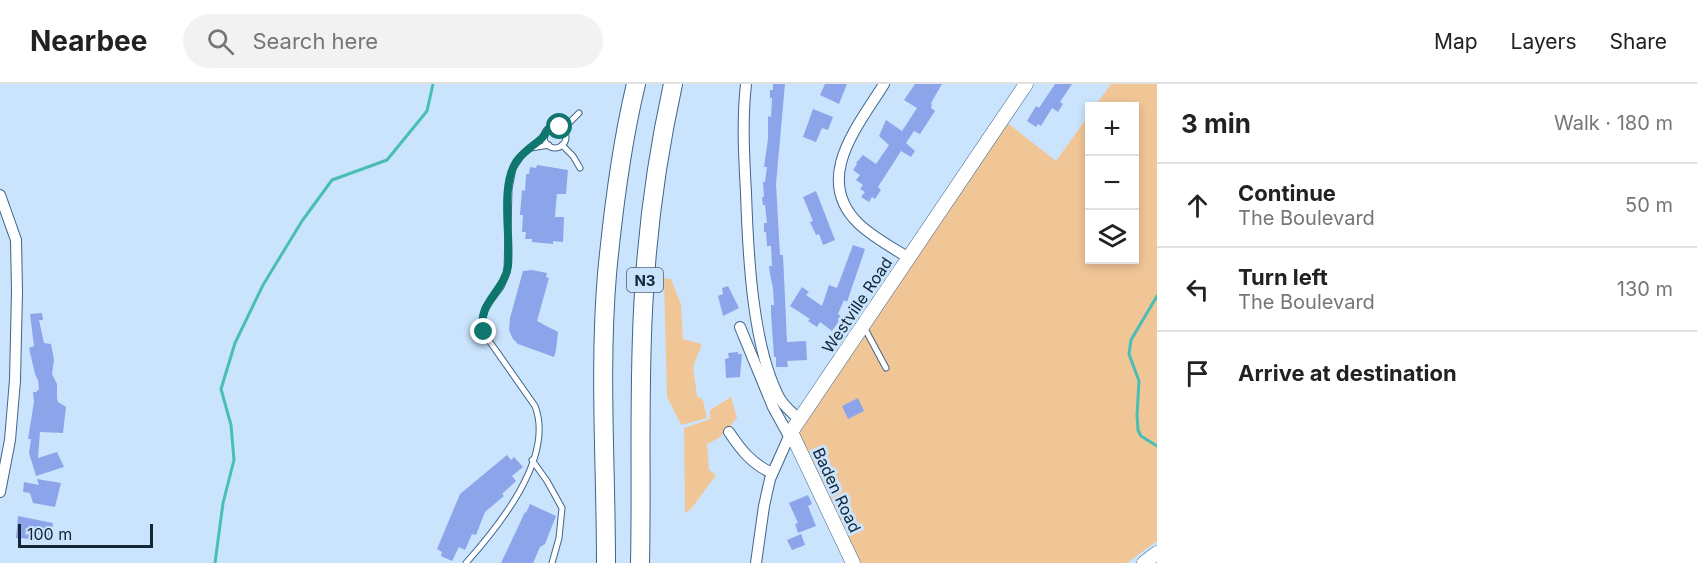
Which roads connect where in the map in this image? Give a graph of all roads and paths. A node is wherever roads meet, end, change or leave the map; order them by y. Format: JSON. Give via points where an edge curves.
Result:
{"nodes":[{"id":1,"x":636,"y":84,"type":"edge"},
{"id":2,"x":673,"y":84,"type":"edge"},
{"id":3,"x":746,"y":84,"type":"edge"},
{"id":4,"x":884,"y":84,"type":"edge"},
{"id":5,"x":1026,"y":84,"type":"edge"},
{"id":6,"x":579,"y":113,"type":"dead end"},
{"id":7,"x":563,"y":129,"type":"junction"},
{"id":8,"x":544,"y":136,"type":"junction"},
{"id":9,"x":549,"y":145,"type":"junction"},
{"id":10,"x":562,"y":145,"type":"junction"},
{"id":11,"x":529,"y":148,"type":"junction"},
{"id":12,"x":580,"y":168,"type":"dead end"},
{"id":13,"x":0,"y":195,"type":"edge"},
{"id":14,"x":909,"y":258,"type":"junction"},
{"id":15,"x":863,"y":326,"type":"junction"},
{"id":16,"x":740,"y":327,"type":"dead end"},
{"id":17,"x":886,"y":368,"type":"dead end"},
{"id":18,"x":799,"y":419,"type":"junction"},
{"id":19,"x":729,"y":432,"type":"dead end"},
{"id":20,"x":790,"y":434,"type":"junction"},
{"id":21,"x":532,"y":460,"type":"junction"},
{"id":22,"x":772,"y":472,"type":"junction"},
{"id":23,"x":642,"y":478,"type":"junction"},
{"id":24,"x":0,"y":492,"type":"edge"},
{"id":25,"x":606,"y":520,"type":"junction"},
{"id":26,"x":1157,"y":553,"type":"edge"},
{"id":27,"x":466,"y":563,"type":"edge"},
{"id":28,"x":552,"y":563,"type":"edge"},
{"id":29,"x":600,"y":563,"type":"edge"},
{"id":30,"x":606,"y":563,"type":"edge"},
{"id":31,"x":640,"y":563,"type":"edge"},
{"id":32,"x":651,"y":563,"type":"edge"},
{"id":33,"x":756,"y":563,"type":"edge"},
{"id":34,"x":853,"y":563,"type":"edge"},
{"id":35,"x":1144,"y":563,"type":"edge"}],
"edges":[{"from":1,"to":25,"type":"highway","number":"N3","via":[[627,123],[607,275]]},
{"from":2,"to":23,"type":"highway","number":"N3","via":[[652,209],[644,293]]},
{"from":3,"to":18,"type":"street","via":[[748,245],[762,348],[781,400]]},
{"from":4,"to":14,"type":"street","via":[[846,146],[839,179],[854,219]]},
{"from":5,"to":14,"type":"street","name":"Westville Road"},
{"from":6,"to":7,"type":"lane"},
{"from":7,"to":8,"type":"lane","via":[[550,127]]},
{"from":7,"to":10,"type":"lane","via":[[566,139]]},
{"from":8,"to":9,"type":"lane"},
{"from":8,"to":11,"type":"lane"},
{"from":9,"to":10,"type":"lane"},
{"from":9,"to":11,"type":"lane"},
{"from":10,"to":12,"type":"lane"},
{"from":11,"to":21,"type":"lane","via":[[517,160],[510,177],[508,264],[505,279],[485,308],[482,325],[539,417]]},
{"from":13,"to":24,"type":"street","via":[[16,240],[17,282],[15,380],[10,440]]},
{"from":14,"to":15,"type":"street","name":"Westville Road"},
{"from":15,"to":17,"type":"lane"},
{"from":15,"to":18,"type":"street","name":"Westville Road"},
{"from":16,"to":20,"type":"street","via":[[773,408]]},
{"from":18,"to":20,"type":"street","name":"Westville Road"},
{"from":19,"to":22,"type":"street","via":[[751,460]]},
{"from":20,"to":22,"type":"street","name":"Westville Road"},
{"from":20,"to":34,"type":"street","name":"Baden Road"},
{"from":21,"to":27,"type":"lane","via":[[515,501]]},
{"from":21,"to":28,"type":"lane","via":[[562,508]]},
{"from":22,"to":33,"type":"street","name":"Westville Road"},
{"from":23,"to":31,"type":"highway","number":"N3"},
{"from":23,"to":32,"type":"highway"},
{"from":25,"to":29,"type":"highway"},
{"from":25,"to":30,"type":"highway","number":"N3"},
{"from":26,"to":35,"type":"street"}]}
